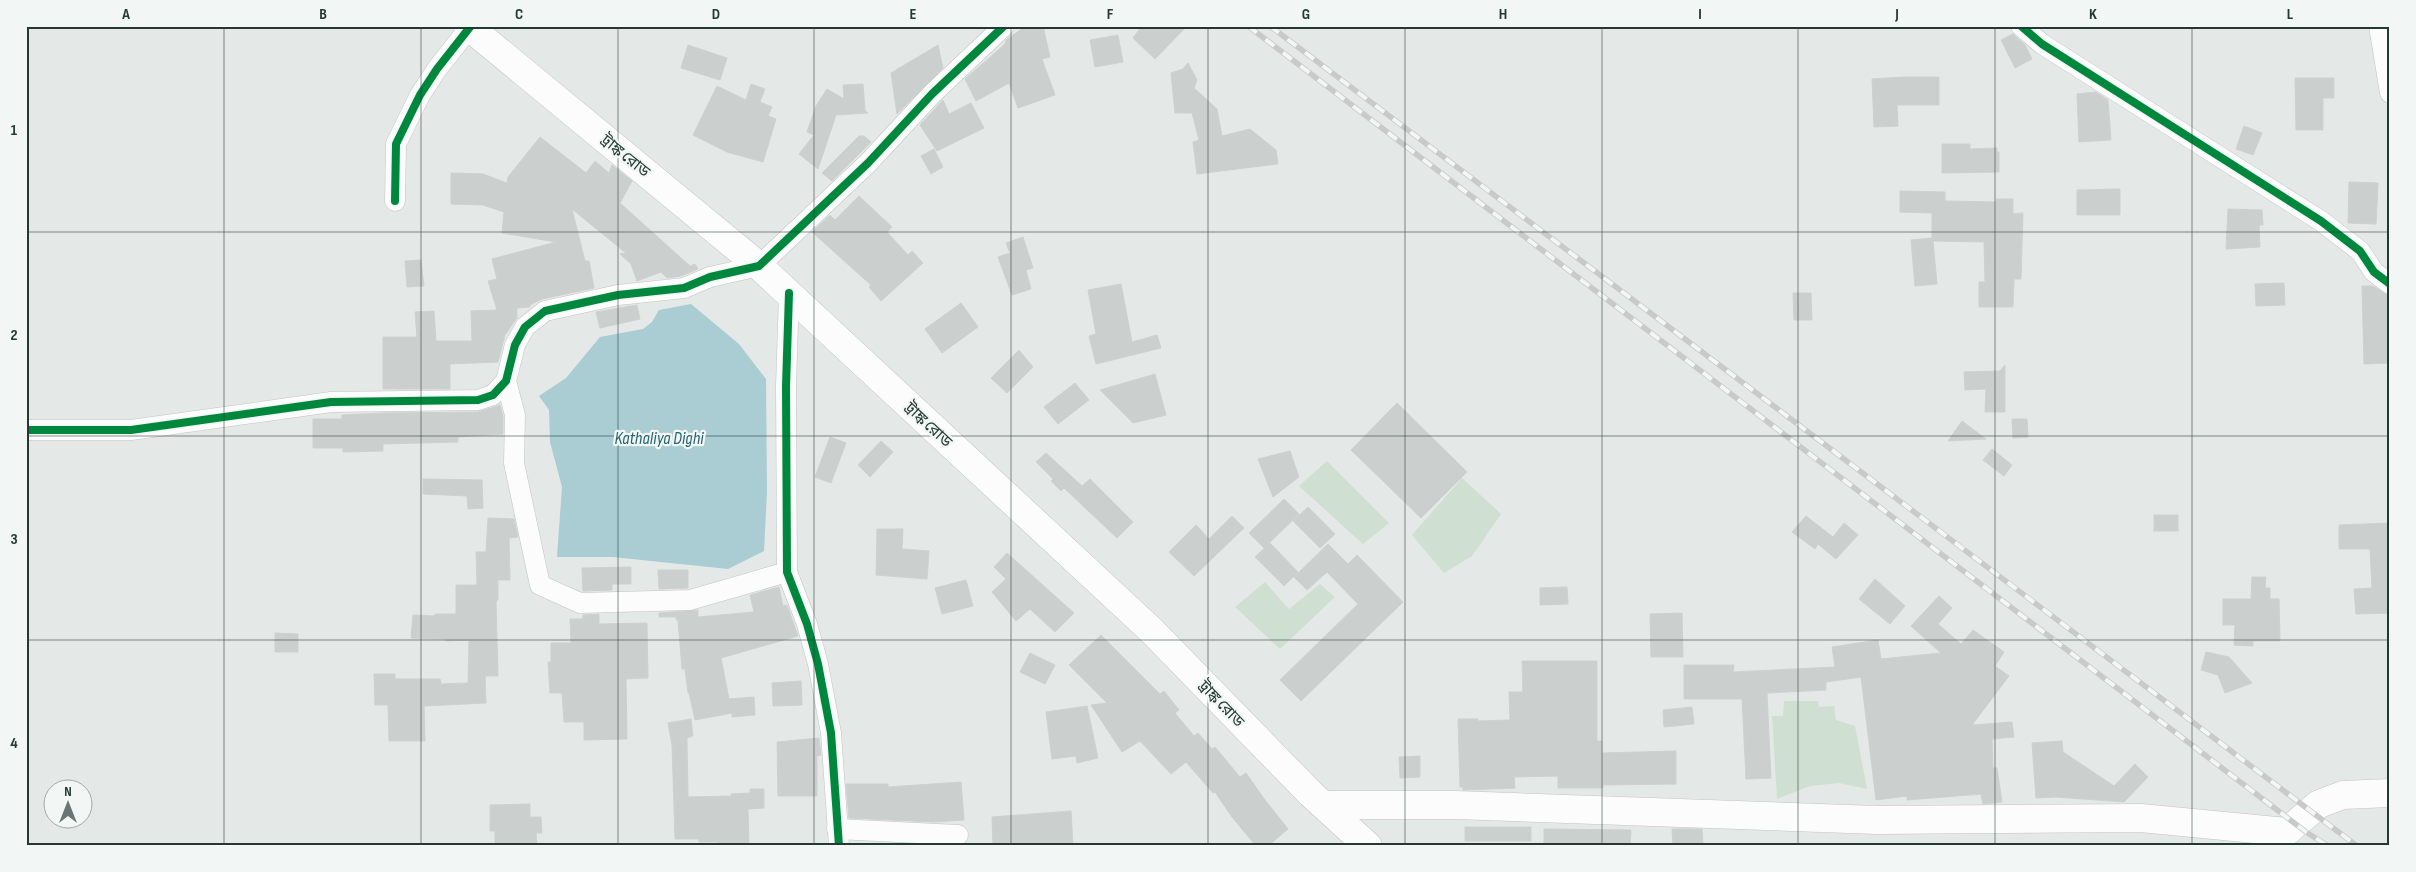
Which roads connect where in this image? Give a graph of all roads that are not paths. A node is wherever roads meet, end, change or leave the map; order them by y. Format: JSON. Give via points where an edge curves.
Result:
{"nodes":[{"id":1,"x":1004,"y":26,"type":"edge"},
{"id":2,"x":2021,"y":26,"type":"edge"},
{"id":3,"x":2379,"y":26,"type":"edge"},
{"id":4,"x":469,"y":27,"type":"edge"},
{"id":5,"x":2390,"y":93,"type":"edge"},
{"id":6,"x":395,"y":201,"type":"dead end"},
{"id":7,"x":759,"y":266,"type":"junction"},
{"id":8,"x":2390,"y":284,"type":"edge"},
{"id":9,"x":789,"y":293,"type":"junction"},
{"id":10,"x":506,"y":382,"type":"junction"},
{"id":11,"x":26,"y":430,"type":"edge"},
{"id":12,"x":787,"y":572,"type":"junction"},
{"id":13,"x":2390,"y":793,"type":"edge"},
{"id":14,"x":1325,"y":805,"type":"junction"},
{"id":15,"x":958,"y":835,"type":"dead end"},
{"id":16,"x":838,"y":838,"type":"edge"},
{"id":17,"x":2287,"y":839,"type":"edge"},
{"id":18,"x":1368,"y":846,"type":"edge"}],
"edges":[{"from":1,"to":7,"type":"street","via":[[932,94],[868,163]]},
{"from":2,"to":8,"type":"street","via":[[2042,44],[2321,222],[2360,251],[2374,272]]},
{"from":3,"to":5,"type":"street"},
{"from":4,"to":6,"type":"street","via":[[420,95],[396,144]]},
{"from":4,"to":7,"type":"main road","name":"ট্রাঙ্ক রোড"},
{"from":7,"to":9,"type":"main road","name":"ট্রাঙ্ক রোড"},
{"from":7,"to":10,"type":"street","via":[[710,277],[684,288],[618,296],[545,311],[525,327],[515,345]]},
{"from":9,"to":12,"type":"street"},
{"from":9,"to":14,"type":"main road","name":"ট্রাঙ্ক রোড","via":[[1152,631]]},
{"from":10,"to":11,"type":"street","via":[[494,395],[478,400],[331,402],[130,430]]},
{"from":10,"to":12,"type":"street","via":[[515,415],[514,462],[540,585],[580,603],[690,600]]},
{"from":12,"to":16,"type":"street","via":[[818,664],[831,734]]},
{"from":13,"to":17,"type":"main road","via":[[2343,795],[2319,804]]},
{"from":14,"to":17,"type":"main road","via":[[1455,805],[1877,820],[2141,818]]},
{"from":14,"to":18,"type":"main road","name":"ট্রাঙ্ক রোড"},
{"from":15,"to":16,"type":"street"}]}
